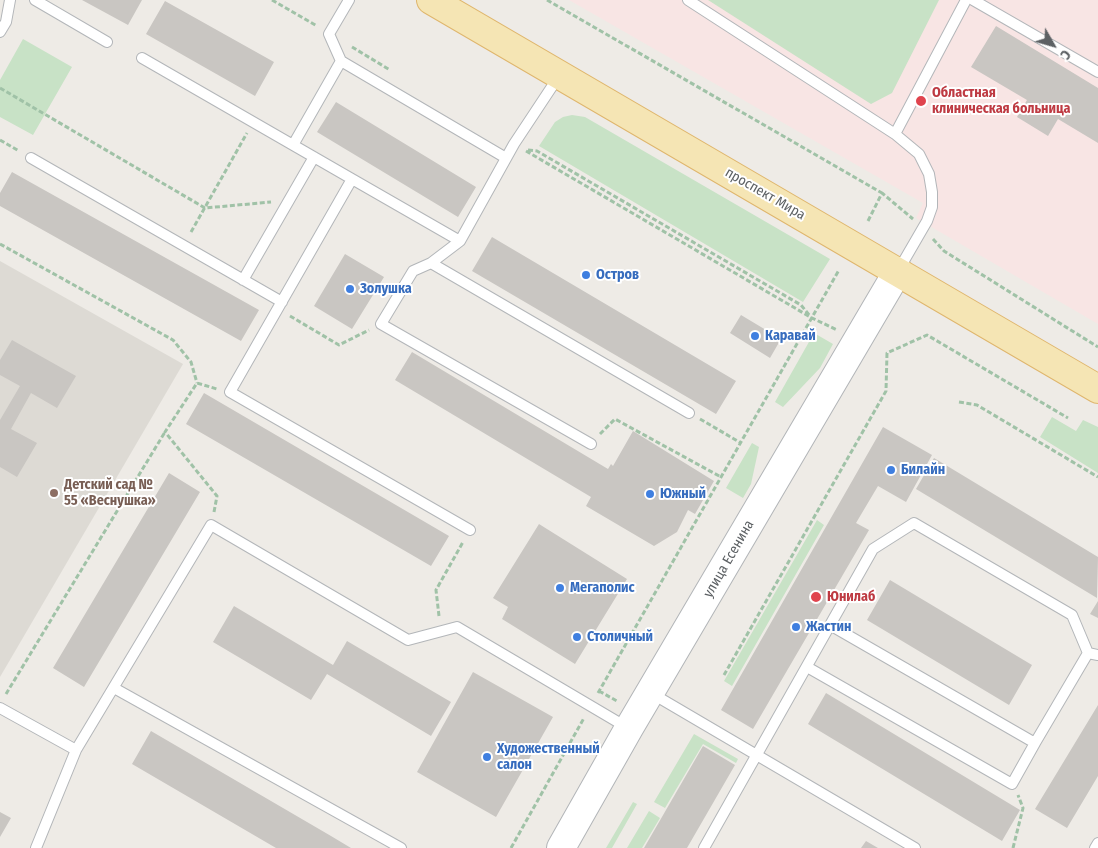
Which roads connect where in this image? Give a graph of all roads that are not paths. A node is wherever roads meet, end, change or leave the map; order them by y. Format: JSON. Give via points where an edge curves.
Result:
{"nodes":[{"id":1,"x":10,"y":0,"type":"edge"},
{"id":2,"x":35,"y":0,"type":"edge"},
{"id":3,"x":349,"y":0,"type":"edge"},
{"id":4,"x":431,"y":0,"type":"edge"},
{"id":5,"x":688,"y":0,"type":"edge"},
{"id":6,"x":966,"y":0,"type":"edge"},
{"id":7,"x":973,"y":0,"type":"edge"},
{"id":8,"x":0,"y":32,"type":"edge"},
{"id":9,"x":107,"y":42,"type":"dead end"},
{"id":10,"x":142,"y":58,"type":"dead end"},
{"id":11,"x":341,"y":62,"type":"junction"},
{"id":12,"x":1098,"y":72,"type":"edge"},
{"id":13,"x":559,"y":75,"type":"junction"},
{"id":14,"x":895,"y":134,"type":"junction"},
{"id":15,"x":293,"y":144,"type":"junction"},
{"id":16,"x":314,"y":156,"type":"junction"},
{"id":17,"x":31,"y":158,"type":"road end"},
{"id":18,"x":506,"y":158,"type":"junction"},
{"id":19,"x":352,"y":178,"type":"junction"},
{"id":20,"x":460,"y":240,"type":"junction"},
{"id":21,"x":431,"y":262,"type":"junction"},
{"id":22,"x":898,"y":271,"type":"junction"},
{"id":23,"x":243,"y":280,"type":"junction"},
{"id":24,"x":279,"y":306,"type":"junction"},
{"id":25,"x":1098,"y":389,"type":"edge"},
{"id":26,"x":689,"y":413,"type":"road end"},
{"id":27,"x":590,"y":444,"type":"road end"},
{"id":28,"x":470,"y":530,"type":"road end"},
{"id":29,"x":830,"y":625,"type":"junction"},
{"id":30,"x":1093,"y":654,"type":"edge"},
{"id":31,"x":807,"y":667,"type":"junction"},
{"id":32,"x":114,"y":688,"type":"junction"},
{"id":33,"x":650,"y":692,"type":"junction"},
{"id":34,"x":0,"y":708,"type":"edge"},
{"id":35,"x":626,"y":716,"type":"junction"},
{"id":36,"x":1035,"y":743,"type":"junction"},
{"id":37,"x":76,"y":750,"type":"junction"},
{"id":38,"x":757,"y":755,"type":"junction"},
{"id":39,"x":1098,"y":843,"type":"edge"},
{"id":40,"x":36,"y":848,"type":"edge"},
{"id":41,"x":401,"y":848,"type":"edge"},
{"id":42,"x":561,"y":848,"type":"edge"},
{"id":43,"x":704,"y":848,"type":"edge"},
{"id":44,"x":915,"y":848,"type":"edge"},
{"id":45,"x":1095,"y":848,"type":"edge"}],
"edges":[{"from":1,"to":8,"type":"lane","via":[[6,22]]},
{"from":2,"to":9,"type":"lane"},
{"from":3,"to":11,"type":"lane","via":[[329,34]]},
{"from":4,"to":13,"type":"main road","name":"проспект Мира"},
{"from":5,"to":14,"type":"lane"},
{"from":6,"to":14,"type":"lane"},
{"from":7,"to":12,"type":"lane"},
{"from":10,"to":15,"type":"lane"},
{"from":11,"to":15,"type":"lane"},
{"from":11,"to":18,"type":"lane"},
{"from":13,"to":18,"type":"lane"},
{"from":13,"to":22,"type":"main road","name":"проспект Мира"},
{"from":14,"to":22,"type":"lane","via":[[919,154],[929,174],[932,207]]},
{"from":15,"to":16,"type":"lane"},
{"from":16,"to":19,"type":"lane"},
{"from":16,"to":23,"type":"lane"},
{"from":17,"to":23,"type":"lane"},
{"from":18,"to":20,"type":"lane"},
{"from":19,"to":20,"type":"lane"},
{"from":19,"to":24,"type":"lane"},
{"from":20,"to":21,"type":"lane"},
{"from":21,"to":26,"type":"lane"},
{"from":21,"to":27,"type":"lane","via":[[413,271],[381,324]]},
{"from":22,"to":25,"type":"main road","name":"проспект Мира"},
{"from":22,"to":33,"type":"street","name":"улица Есенина"},
{"from":23,"to":24,"type":"lane"},
{"from":24,"to":28,"type":"lane","via":[[230,392]]},
{"from":29,"to":30,"type":"lane","via":[[873,549],[914,523],[1072,615]]},
{"from":29,"to":31,"type":"lane"},
{"from":29,"to":36,"type":"lane"},
{"from":30,"to":36,"type":"lane"},
{"from":31,"to":36,"type":"lane","via":[[1012,784]]},
{"from":31,"to":38,"type":"lane"},
{"from":32,"to":35,"type":"lane","via":[[211,525],[408,640],[457,628],[590,706]]},
{"from":32,"to":37,"type":"lane"},
{"from":32,"to":41,"type":"lane"},
{"from":33,"to":35,"type":"street","name":"улица Есенина"},
{"from":33,"to":38,"type":"lane"},
{"from":34,"to":37,"type":"lane"},
{"from":35,"to":42,"type":"street","name":"улица Есенина"},
{"from":37,"to":40,"type":"lane"},
{"from":38,"to":43,"type":"lane"},
{"from":38,"to":44,"type":"lane"},
{"from":39,"to":45,"type":"lane"}]}
